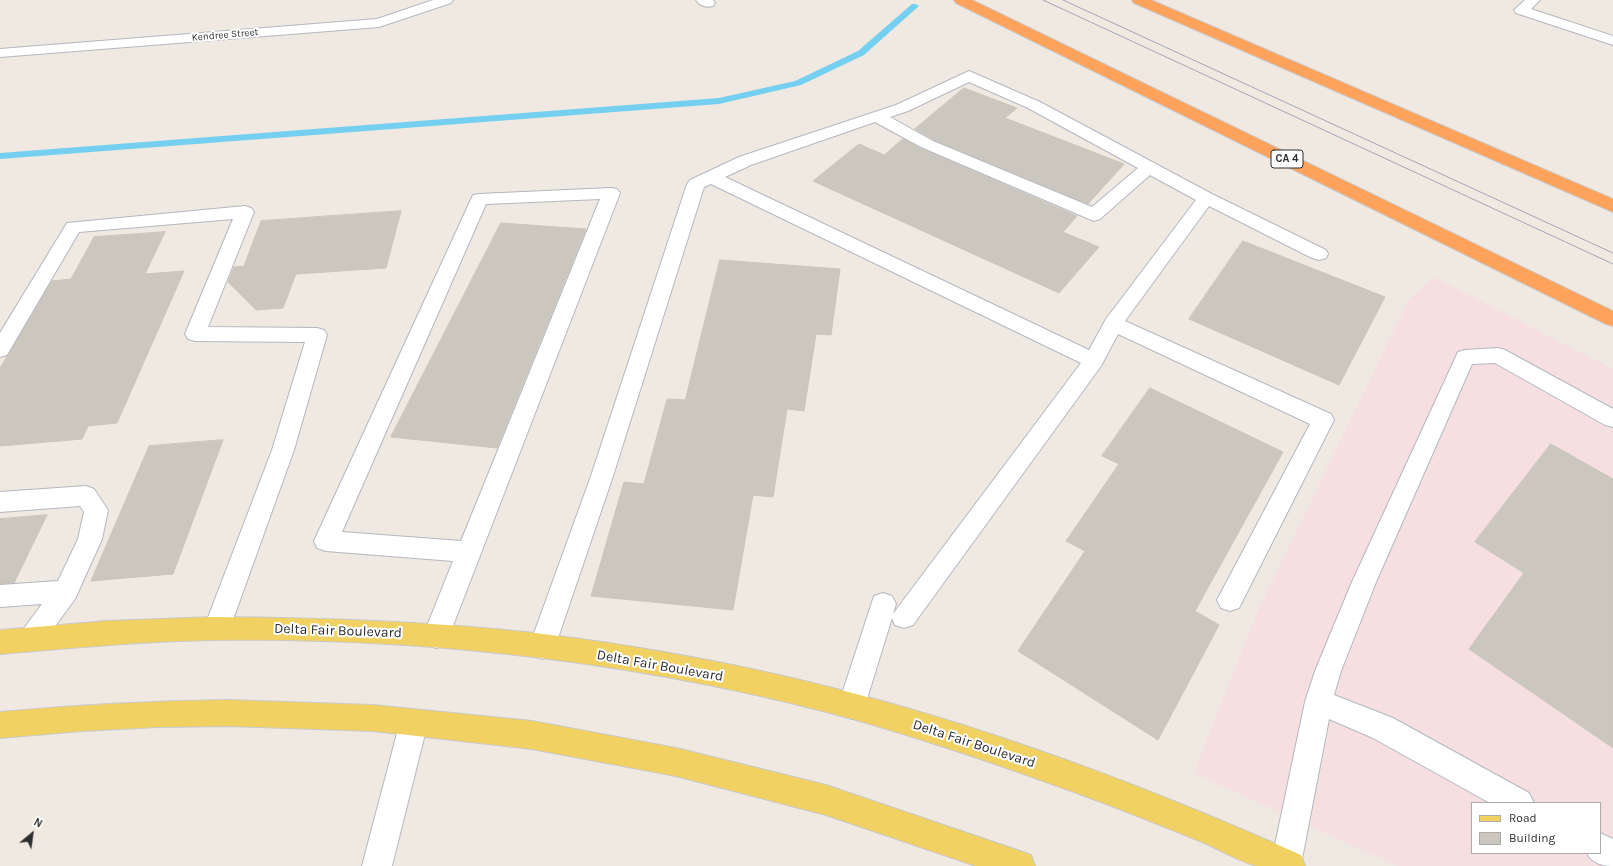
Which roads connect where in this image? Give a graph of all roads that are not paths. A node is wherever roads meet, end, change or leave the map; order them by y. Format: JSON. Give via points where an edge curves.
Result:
{"nodes":[{"id":1,"x":446,"y":0,"type":"edge"},
{"id":2,"x":961,"y":0,"type":"edge"},
{"id":3,"x":1139,"y":0,"type":"edge"},
{"id":4,"x":1533,"y":0,"type":"edge"},
{"id":5,"x":1613,"y":41,"type":"edge"},
{"id":6,"x":0,"y":53,"type":"edge"},
{"id":7,"x":877,"y":117,"type":"junction"},
{"id":8,"x":1149,"y":167,"type":"junction"},
{"id":9,"x":711,"y":177,"type":"junction"},
{"id":10,"x":1206,"y":198,"type":"junction"},
{"id":11,"x":1613,"y":206,"type":"edge"},
{"id":12,"x":1319,"y":254,"type":"dead end"},
{"id":13,"x":1613,"y":319,"type":"edge"},
{"id":14,"x":1113,"y":324,"type":"junction"},
{"id":15,"x":0,"y":350,"type":"edge"},
{"id":16,"x":1094,"y":361,"type":"junction"},
{"id":17,"x":1613,"y":419,"type":"edge"},
{"id":18,"x":0,"y":502,"type":"edge"},
{"id":19,"x":468,"y":552,"type":"junction"},
{"id":20,"x":66,"y":591,"type":"junction"},
{"id":21,"x":0,"y":596,"type":"edge"},
{"id":22,"x":1230,"y":600,"type":"dead end"},
{"id":23,"x":217,"y":628,"type":"junction"},
{"id":24,"x":436,"y":636,"type":"junction"},
{"id":25,"x":31,"y":639,"type":"junction"},
{"id":26,"x":0,"y":642,"type":"edge"},
{"id":27,"x":542,"y":647,"type":"junction"},
{"id":28,"x":1319,"y":702,"type":"junction"},
{"id":29,"x":852,"y":706,"type":"junction"},
{"id":30,"x":414,"y":722,"type":"junction"},
{"id":31,"x":0,"y":726,"type":"edge"},
{"id":32,"x":1517,"y":802,"type":"edge"},
{"id":33,"x":1601,"y":849,"type":"edge"},
{"id":34,"x":1613,"y":855,"type":"edge"},
{"id":35,"x":1288,"y":865,"type":"edge"},
{"id":36,"x":377,"y":866,"type":"edge"},
{"id":37,"x":1020,"y":866,"type":"edge"}],
"edges":[{"from":1,"to":6,"type":"street","name":"Kendree Street","via":[[379,23]]},
{"from":2,"to":13,"type":"highway","number":"CA 4"},
{"from":3,"to":11,"type":"highway"},
{"from":4,"to":5,"type":"street","via":[[1521,10]]},
{"from":7,"to":8,"type":"street","via":[[969,76],[1034,105]]},
{"from":7,"to":8,"type":"street","via":[[927,144],[1094,215]]},
{"from":7,"to":9,"type":"street","via":[[745,162]]},
{"from":8,"to":10,"type":"street"},
{"from":9,"to":16,"type":"street","via":[[904,272]]},
{"from":9,"to":27,"type":"street","via":[[696,184],[602,476]]},
{"from":10,"to":12,"type":"street"},
{"from":10,"to":14,"type":"street"},
{"from":14,"to":16,"type":"street"},
{"from":14,"to":22,"type":"street","via":[[1322,420]]},
{"from":15,"to":23,"type":"street","via":[[73,227],[245,212],[195,334],[317,335],[283,450]]},
{"from":16,"to":29,"type":"street","via":[[894,611]]},
{"from":17,"to":28,"type":"street","via":[[1498,355],[1465,357],[1364,582],[1328,670]]},
{"from":18,"to":20,"type":"street","via":[[86,496],[96,510],[90,538]]},
{"from":19,"to":19,"type":"street","via":[[597,230],[612,193],[479,199],[326,541]]},
{"from":19,"to":24,"type":"street"},
{"from":20,"to":21,"type":"street"},
{"from":20,"to":25,"type":"street"},
{"from":23,"to":24,"type":"main road","name":"Delta Fair Boulevard","via":[[330,629]]},
{"from":23,"to":25,"type":"main road","name":"Delta Fair Boulevard","via":[[146,630]]},
{"from":24,"to":27,"type":"main road","name":"Delta Fair Boulevard"},
{"from":25,"to":26,"type":"main road","name":"Delta Fair Boulevard"},
{"from":27,"to":29,"type":"main road","name":"Delta Fair Boulevard","via":[[658,664]]},
{"from":28,"to":32,"type":"street","via":[[1383,728]]},
{"from":28,"to":35,"type":"street"},
{"from":29,"to":35,"type":"main road","name":"Delta Fair Boulevard","via":[[941,732],[1074,778]]},
{"from":30,"to":31,"type":"main road","via":[[229,713],[158,714]]},
{"from":30,"to":36,"type":"street"},
{"from":30,"to":37,"type":"main road","via":[[532,735],[676,762],[745,778],[826,800]]},
{"from":33,"to":34,"type":"street"}]}
